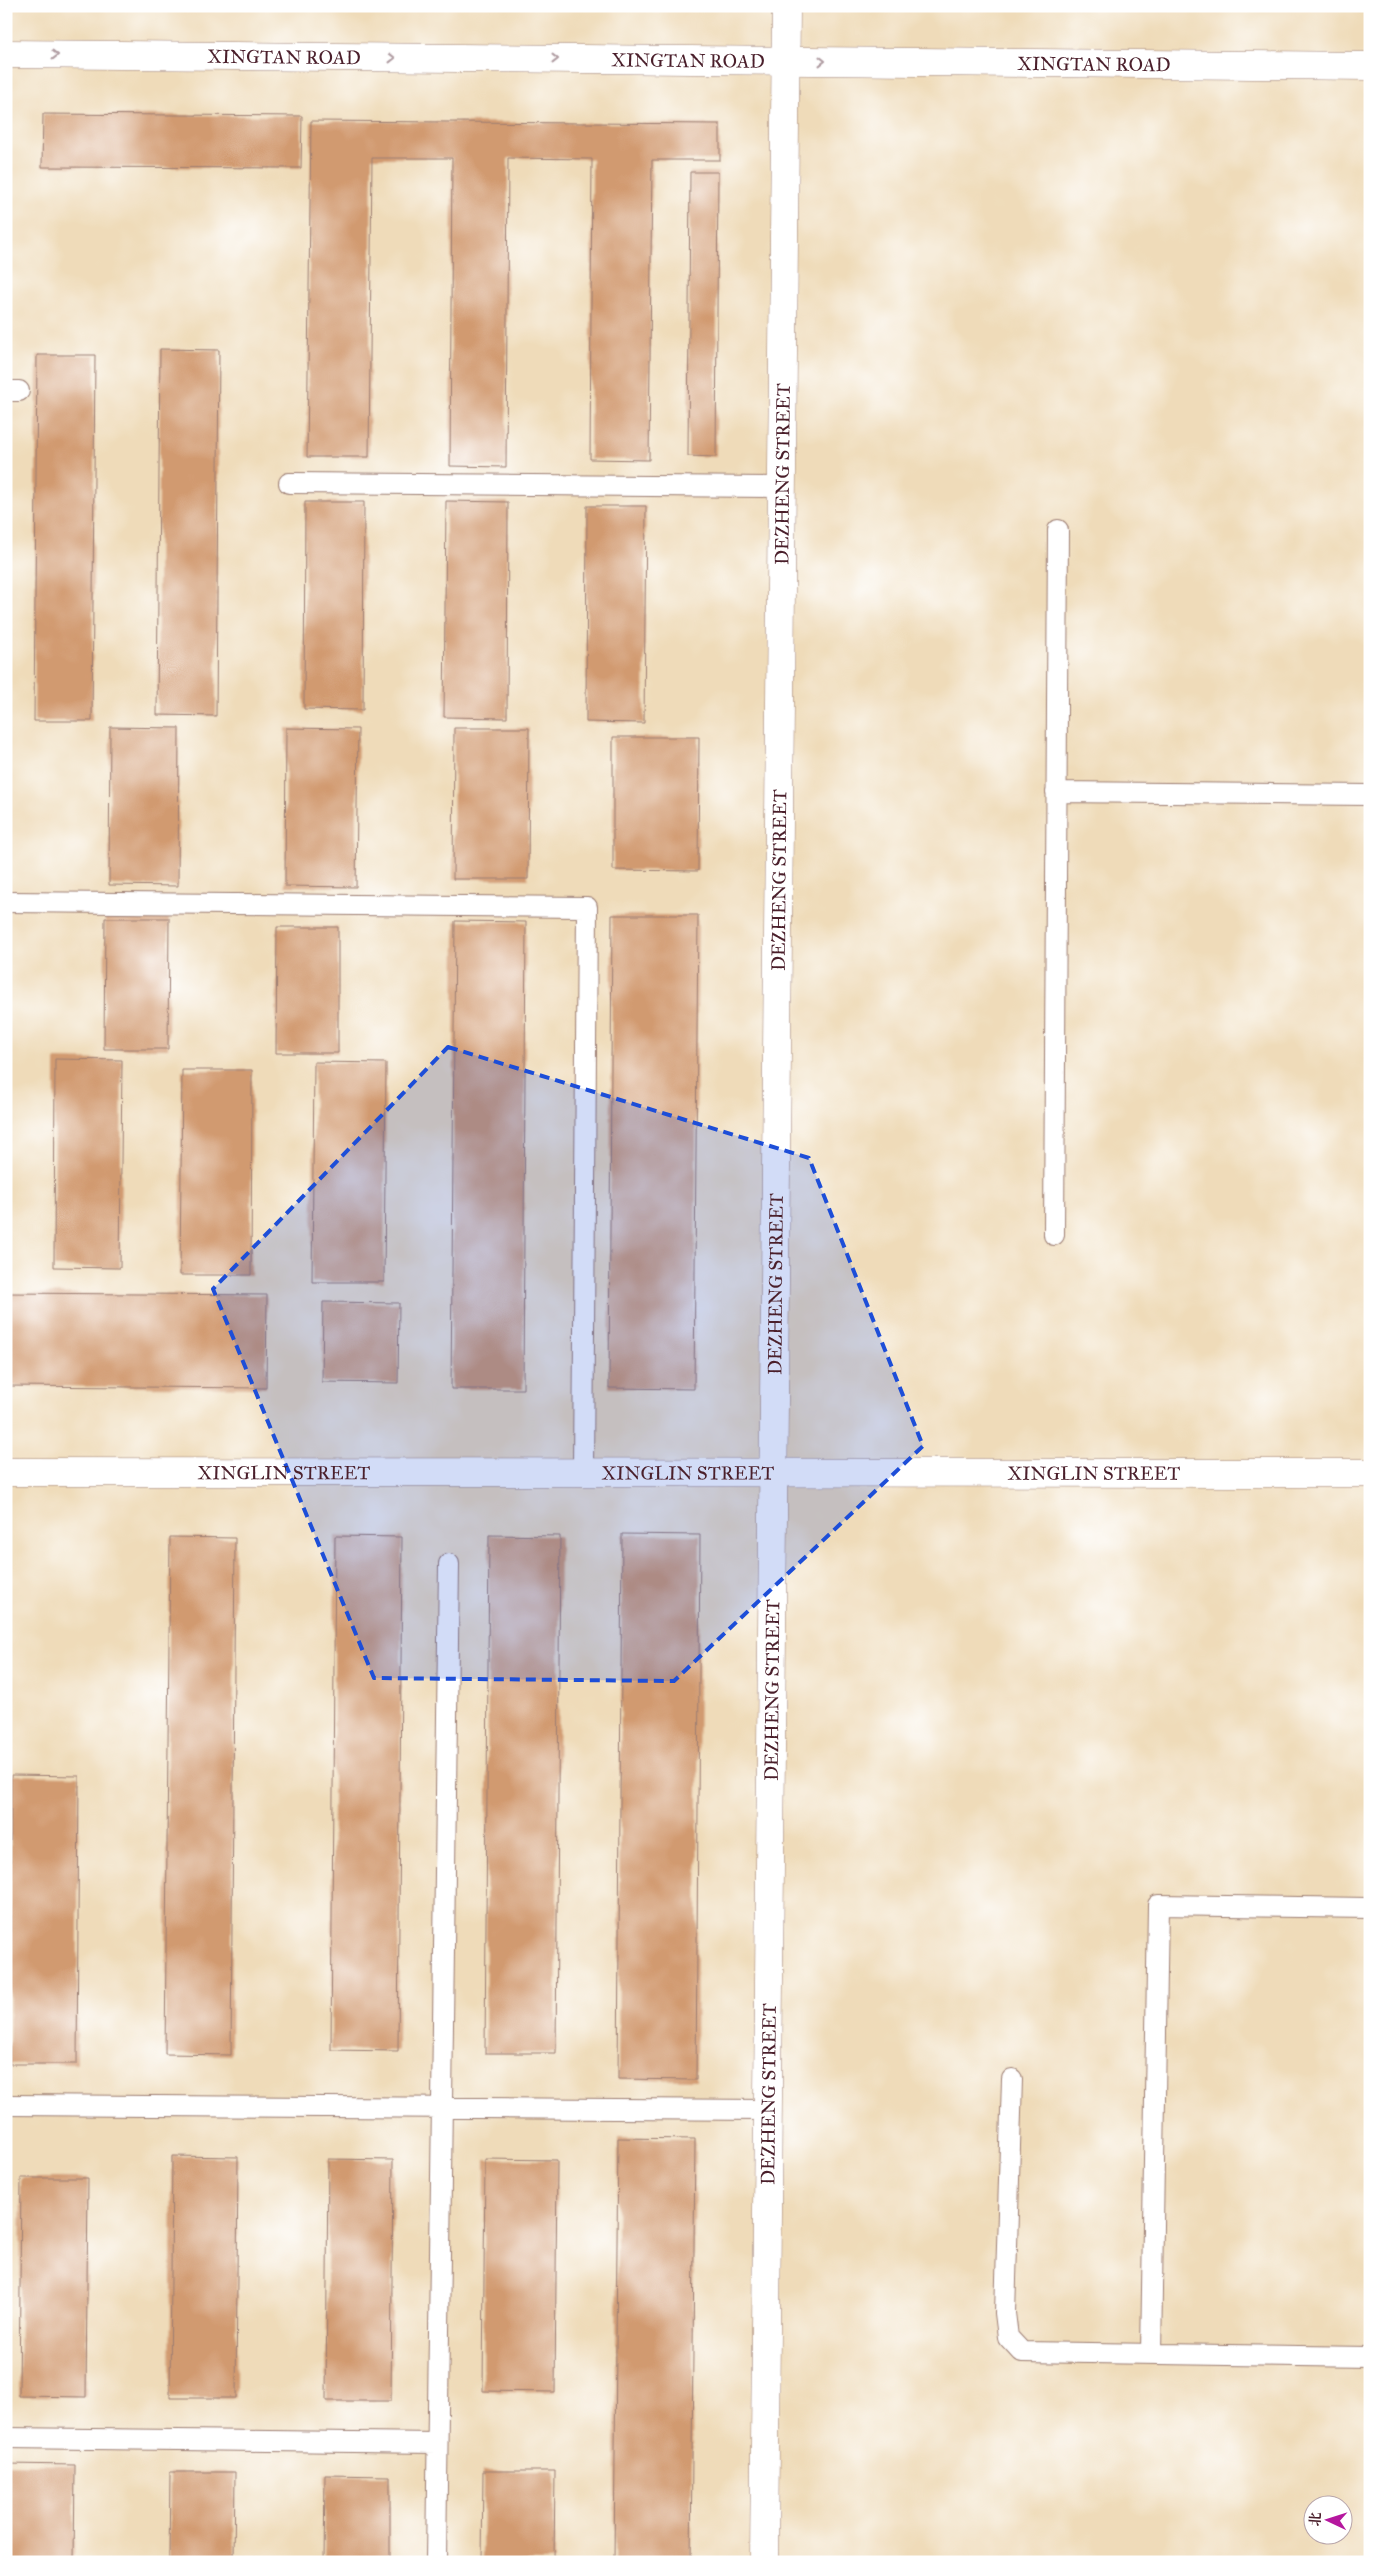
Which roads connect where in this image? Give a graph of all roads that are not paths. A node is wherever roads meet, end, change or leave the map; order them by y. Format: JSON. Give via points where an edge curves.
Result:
{"nodes":[{"id":1,"x":786,"y":6,"type":"edge"},
{"id":2,"x":6,"y":54,"type":"edge"},
{"id":3,"x":786,"y":61,"type":"junction"},
{"id":4,"x":1370,"y":66,"type":"edge"},
{"id":5,"x":289,"y":483,"type":"dead end"},
{"id":6,"x":780,"y":487,"type":"junction"},
{"id":7,"x":1058,"y":530,"type":"dead end"},
{"id":8,"x":1056,"y":792,"type":"junction"},
{"id":9,"x":1370,"y":794,"type":"edge"},
{"id":10,"x":6,"y":902,"type":"edge"},
{"id":11,"x":1054,"y":1234,"type":"dead end"},
{"id":12,"x":6,"y":1472,"type":"edge"},
{"id":13,"x":583,"y":1472,"type":"junction"},
{"id":14,"x":772,"y":1472,"type":"junction"},
{"id":15,"x":1370,"y":1473,"type":"edge"},
{"id":16,"x":449,"y":1564,"type":"dead end"},
{"id":17,"x":1370,"y":1908,"type":"edge"},
{"id":18,"x":1012,"y":2079,"type":"dead end"},
{"id":19,"x":6,"y":2105,"type":"edge"},
{"id":20,"x":442,"y":2108,"type":"junction"},
{"id":21,"x":767,"y":2110,"type":"junction"},
{"id":22,"x":1151,"y":2354,"type":"junction"},
{"id":23,"x":1370,"y":2357,"type":"edge"},
{"id":24,"x":6,"y":2438,"type":"edge"},
{"id":25,"x":437,"y":2443,"type":"junction"},
{"id":26,"x":436,"y":2562,"type":"edge"},
{"id":27,"x":764,"y":2562,"type":"edge"}],
"edges":[{"from":1,"to":3,"type":"street","name":"DEZHENG STREET"},
{"from":2,"to":3,"type":"street","name":"XINGTAN ROAD","one_way":true},
{"from":3,"to":4,"type":"street","name":"XINGTAN ROAD","one_way":true},
{"from":3,"to":6,"type":"street","name":"DEZHENG STREET"},
{"from":5,"to":6,"type":"lane"},
{"from":6,"to":14,"type":"street","name":"DEZHENG STREET"},
{"from":7,"to":8,"type":"lane"},
{"from":8,"to":9,"type":"lane"},
{"from":8,"to":11,"type":"lane"},
{"from":10,"to":13,"type":"lane","via":[[588,907]]},
{"from":12,"to":13,"type":"street","name":"XINGLIN STREET"},
{"from":13,"to":14,"type":"street","name":"XINGLIN STREET"},
{"from":14,"to":15,"type":"street","name":"XINGLIN STREET"},
{"from":14,"to":21,"type":"street","name":"DEZHENG STREET"},
{"from":16,"to":20,"type":"lane"},
{"from":17,"to":22,"type":"lane","via":[[1158,1905]]},
{"from":18,"to":22,"type":"lane","via":[[1005,2313],[1008,2337],[1022,2352]]},
{"from":19,"to":20,"type":"lane"},
{"from":20,"to":21,"type":"lane"},
{"from":20,"to":25,"type":"lane"},
{"from":21,"to":27,"type":"street","name":"DEZHENG STREET"},
{"from":22,"to":23,"type":"lane"},
{"from":24,"to":25,"type":"lane"},
{"from":25,"to":26,"type":"lane"}]}
